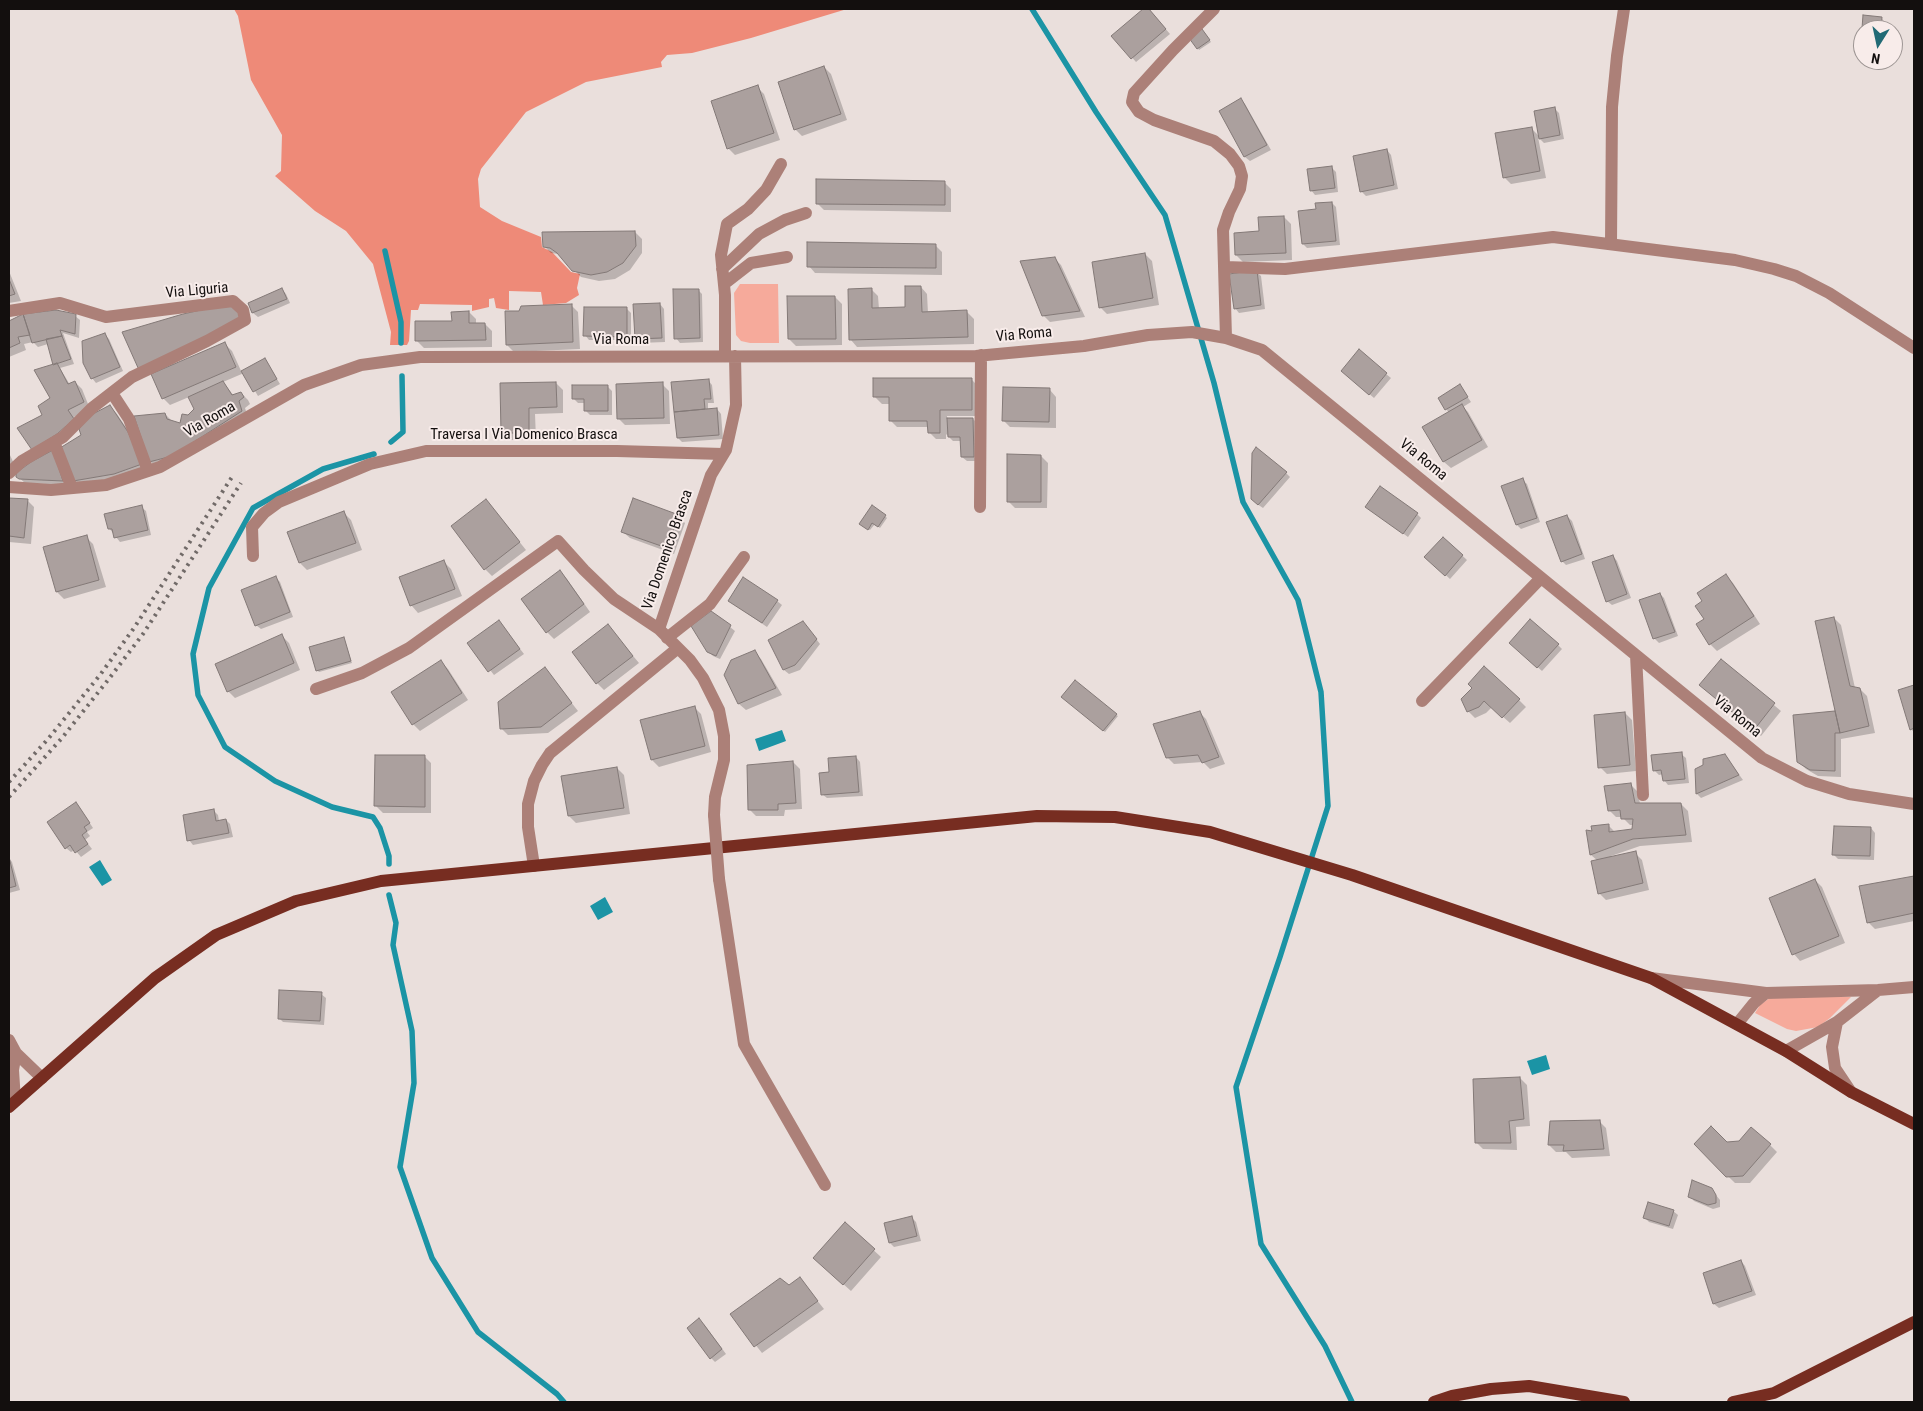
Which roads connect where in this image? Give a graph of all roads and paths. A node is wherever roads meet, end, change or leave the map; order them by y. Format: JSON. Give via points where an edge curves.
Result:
{"nodes":[{"id":1,"x":1214,"y":9,"type":"edge"},
{"id":2,"x":1624,"y":9,"type":"edge"},
{"id":3,"x":781,"y":164,"type":"dead end"},
{"id":4,"x":806,"y":213,"type":"dead end"},
{"id":5,"x":1611,"y":244,"type":"junction"},
{"id":6,"x":787,"y":257,"type":"dead end"},
{"id":7,"x":1224,"y":267,"type":"junction"},
{"id":8,"x":722,"y":269,"type":"junction"},
{"id":9,"x":724,"y":284,"type":"junction"},
{"id":10,"x":9,"y":311,"type":"edge"},
{"id":11,"x":1226,"y":338,"type":"junction"},
{"id":12,"x":1914,"y":348,"type":"edge"},
{"id":13,"x":730,"y":356,"type":"junction"},
{"id":14,"x":981,"y":356,"type":"junction"},
{"id":15,"x":112,"y":393,"type":"junction"},
{"id":16,"x":54,"y":442,"type":"junction"},
{"id":17,"x":723,"y":454,"type":"junction"},
{"id":18,"x":148,"y":471,"type":"junction"},
{"id":19,"x":9,"y":473,"type":"edge"},
{"id":20,"x":9,"y":487,"type":"edge"},
{"id":21,"x":72,"y":488,"type":"junction"},
{"id":22,"x":980,"y":508,"type":"dead end"},
{"id":23,"x":253,"y":556,"type":"dead end"},
{"id":24,"x":744,"y":557,"type":"dead end"},
{"id":25,"x":1541,"y":578,"type":"junction"},
{"id":26,"x":663,"y":634,"type":"junction"},
{"id":27,"x":678,"y":648,"type":"junction"},
{"id":28,"x":1636,"y":655,"type":"junction"},
{"id":29,"x":316,"y":689,"type":"dead end"},
{"id":30,"x":1422,"y":701,"type":"dead end"},
{"id":31,"x":1643,"y":795,"type":"dead end"},
{"id":32,"x":1914,"y":804,"type":"edge"},
{"id":33,"x":534,"y":866,"type":"junction"},
{"id":34,"x":1651,"y":978,"type":"junction"},
{"id":35,"x":1914,"y":987,"type":"edge"},
{"id":36,"x":1878,"y":990,"type":"junction"},
{"id":37,"x":1766,"y":993,"type":"junction"},
{"id":38,"x":1837,"y":1022,"type":"junction"},
{"id":39,"x":1737,"y":1024,"type":"junction"},
{"id":40,"x":9,"y":1040,"type":"edge"},
{"id":41,"x":1786,"y":1051,"type":"junction"},
{"id":42,"x":16,"y":1053,"type":"junction"},
{"id":43,"x":42,"y":1078,"type":"junction"},
{"id":44,"x":1851,"y":1092,"type":"junction"},
{"id":45,"x":12,"y":1104,"type":"edge"},
{"id":46,"x":1914,"y":1124,"type":"edge"},
{"id":47,"x":825,"y":1184,"type":"dead end"},
{"id":48,"x":1914,"y":1322,"type":"edge"},
{"id":49,"x":1434,"y":1402,"type":"edge"},
{"id":50,"x":1624,"y":1402,"type":"edge"},
{"id":51,"x":1732,"y":1402,"type":"edge"}],
"edges":[{"from":1,"to":7,"type":"street","via":[[1134,93],[1132,102],[1139,112],[1154,120],[1214,141],[1239,166],[1242,176],[1240,189],[1223,230]]},
{"from":2,"to":5,"type":"street","via":[[1612,107]]},
{"from":3,"to":8,"type":"street","name":"Via Domenico Brasca","via":[[766,190],[728,224],[721,255]]},
{"from":4,"to":8,"type":"street","via":[[758,234]]},
{"from":5,"to":7,"type":"street","via":[[1553,237],[1285,269]]},
{"from":5,"to":12,"type":"street","via":[[1744,261],[1789,274],[1829,293]]},
{"from":6,"to":9,"type":"street","via":[[751,264]]},
{"from":7,"to":11,"type":"street"},
{"from":8,"to":9,"type":"street","name":"Via Domenico Brasca"},
{"from":9,"to":13,"type":"street","name":"Via Domenico Brasca"},
{"from":10,"to":15,"type":"street","name":"Via Liguria","via":[[60,303],[106,317],[234,301],[243,310],[245,320],[132,377]]},
{"from":11,"to":14,"type":"street","name":"Via Roma","via":[[1192,332],[1148,335],[1084,346]]},
{"from":11,"to":25,"type":"street","name":"Via Roma","via":[[1262,350]]},
{"from":13,"to":14,"type":"street","name":"Via Roma"},
{"from":13,"to":17,"type":"street","name":"Via Domenico Brasca","via":[[736,405]]},
{"from":13,"to":18,"type":"street","name":"Via Roma","via":[[420,357],[361,365],[304,384]]},
{"from":14,"to":22,"type":"street"},
{"from":15,"to":16,"type":"street"},
{"from":15,"to":18,"type":"street","via":[[129,419]]},
{"from":16,"to":19,"type":"street","via":[[22,460]]},
{"from":16,"to":21,"type":"street"},
{"from":17,"to":23,"type":"street","name":"Traversa I Via Domenico Brasca","via":[[426,451],[370,464],[279,502],[252,527]]},
{"from":17,"to":26,"type":"street","name":"Via Domenico Brasca","via":[[711,475]]},
{"from":18,"to":21,"type":"street","name":"Via Roma","via":[[106,485]]},
{"from":20,"to":21,"type":"street","name":"Via Roma"},
{"from":24,"to":26,"type":"street","via":[[710,604]]},
{"from":25,"to":28,"type":"street","name":"Via Roma"},
{"from":25,"to":30,"type":"street"},
{"from":26,"to":27,"type":"street"},
{"from":26,"to":29,"type":"street","via":[[614,599],[558,540],[409,648],[362,673]]},
{"from":27,"to":33,"type":"street","via":[[550,753],[542,765],[528,804]]},
{"from":27,"to":47,"type":"street","bridge":true,"via":[[703,678],[719,710],[724,736],[724,760],[714,815],[719,879],[744,1044]]},
{"from":28,"to":31,"type":"street"},
{"from":28,"to":32,"type":"street","name":"Via Roma","via":[[1762,758],[1807,781],[1850,794]]},
{"from":33,"to":34,"type":"main road","via":[[1037,816],[1115,817],[1210,832],[1322,866]]},
{"from":33,"to":43,"type":"main road","via":[[381,880],[296,901],[225,931],[155,978]]},
{"from":34,"to":37,"type":"street"},
{"from":34,"to":39,"type":"main road"},
{"from":35,"to":36,"type":"street"},
{"from":36,"to":37,"type":"street"},
{"from":36,"to":38,"type":"street"},
{"from":37,"to":39,"type":"street"},
{"from":38,"to":41,"type":"street"},
{"from":38,"to":44,"type":"street","via":[[1832,1047],[1835,1068]]},
{"from":39,"to":41,"type":"main road"},
{"from":40,"to":42,"type":"street"},
{"from":41,"to":44,"type":"main road"},
{"from":42,"to":43,"type":"street"},
{"from":42,"to":45,"type":"street"},
{"from":43,"to":45,"type":"main road"},
{"from":44,"to":46,"type":"main road"},
{"from":48,"to":51,"type":"main road","via":[[1774,1393]]},
{"from":49,"to":50,"type":"main road","via":[[1490,1389],[1528,1386]]}]}
